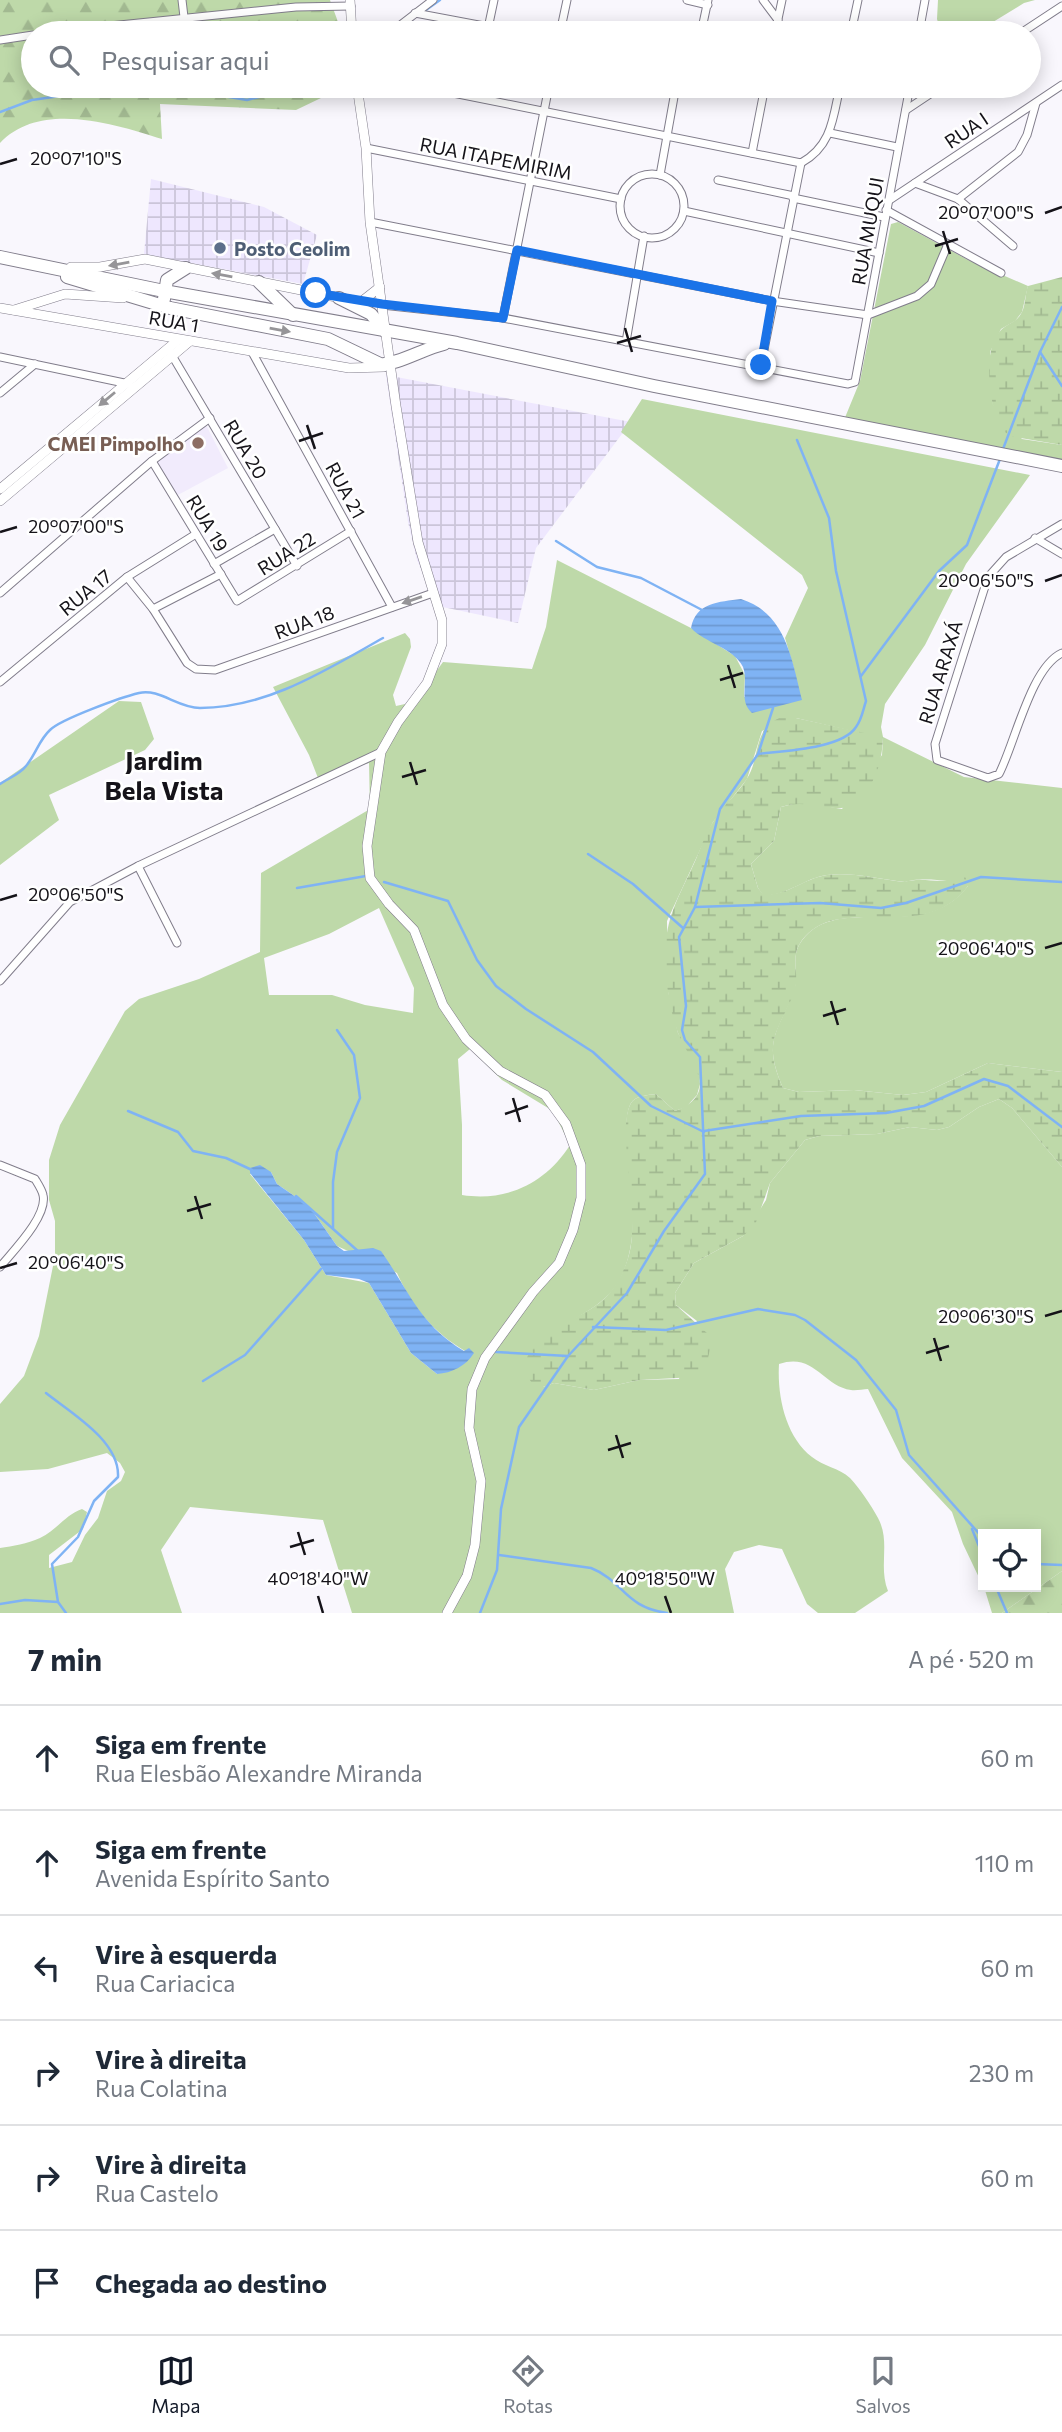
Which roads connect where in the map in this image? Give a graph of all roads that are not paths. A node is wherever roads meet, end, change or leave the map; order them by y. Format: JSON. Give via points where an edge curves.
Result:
{"nodes":[{"id":1,"x":182,"y":0,"type":"edge"},
{"id":2,"x":433,"y":0,"type":"edge"},
{"id":3,"x":494,"y":0,"type":"edge"},
{"id":4,"x":567,"y":0,"type":"edge"},
{"id":5,"x":687,"y":0,"type":"edge"},
{"id":6,"x":763,"y":0,"type":"edge"},
{"id":7,"x":782,"y":0,"type":"edge"},
{"id":8,"x":858,"y":0,"type":"edge"},
{"id":9,"x":925,"y":0,"type":"edge"},
{"id":10,"x":1058,"y":0,"type":"edge"},
{"id":11,"x":297,"y":3,"type":"edge"},
{"id":12,"x":350,"y":3,"type":"edge"},
{"id":13,"x":708,"y":3,"type":"edge"},
{"id":14,"x":1062,"y":6,"type":"edge"},
{"id":15,"x":415,"y":13,"type":"junction"},
{"id":16,"x":184,"y":17,"type":"junction"},
{"id":17,"x":778,"y":20,"type":"joint"},
{"id":18,"x":148,"y":21,"type":"edge"},
{"id":19,"x":351,"y":21,"type":"edge"},
{"id":20,"x":405,"y":21,"type":"edge"},
{"id":21,"x":449,"y":21,"type":"edge"},
{"id":22,"x":490,"y":21,"type":"edge"},
{"id":23,"x":563,"y":21,"type":"edge"},
{"id":24,"x":704,"y":21,"type":"edge"},
{"id":25,"x":854,"y":21,"type":"edge"},
{"id":26,"x":921,"y":21,"type":"edge"},
{"id":27,"x":1039,"y":21,"type":"edge"},
{"id":28,"x":21,"y":36,"type":"edge"},
{"id":29,"x":0,"y":40,"type":"edge"},
{"id":30,"x":1062,"y":85,"type":"edge"},
{"id":31,"x":359,"y":98,"type":"edge"},
{"id":32,"x":478,"y":98,"type":"edge"},
{"id":33,"x":547,"y":98,"type":"edge"},
{"id":34,"x":673,"y":98,"type":"edge"},
{"id":35,"x":763,"y":98,"type":"edge"},
{"id":36,"x":837,"y":98,"type":"edge"},
{"id":37,"x":908,"y":98,"type":"edge"},
{"id":38,"x":924,"y":98,"type":"edge"},
{"id":39,"x":1037,"y":102,"type":"junction"},
{"id":40,"x":906,"y":110,"type":"junction"},
{"id":41,"x":544,"y":111,"type":"junction"},
{"id":42,"x":830,"y":133,"type":"junction"},
{"id":43,"x":665,"y":136,"type":"junction"},
{"id":44,"x":897,"y":147,"type":"junction"},
{"id":45,"x":366,"y":148,"type":"junction"},
{"id":46,"x":752,"y":153,"type":"junction"},
{"id":47,"x":801,"y":163,"type":"junction"},
{"id":48,"x":660,"y":175,"type":"junction"},
{"id":49,"x":718,"y":180,"type":"dead end"},
{"id":50,"x":532,"y":182,"type":"junction"},
{"id":51,"x":915,"y":183,"type":"junction"},
{"id":52,"x":794,"y":197,"type":"junction"},
{"id":53,"x":621,"y":199,"type":"junction"},
{"id":54,"x":958,"y":199,"type":"junction"},
{"id":55,"x":888,"y":201,"type":"junction"},
{"id":56,"x":684,"y":211,"type":"junction"},
{"id":57,"x":885,"y":214,"type":"junction"},
{"id":58,"x":370,"y":222,"type":"junction"},
{"id":59,"x":785,"y":233,"type":"junction"},
{"id":60,"x":643,"y":236,"type":"junction"},
{"id":61,"x":948,"y":244,"type":"junction"},
{"id":62,"x":1013,"y":246,"type":"dead end"},
{"id":63,"x":517,"y":250,"type":"junction"},
{"id":64,"x":879,"y":253,"type":"junction"},
{"id":65,"x":0,"y":257,"type":"edge"},
{"id":66,"x":27,"y":262,"type":"junction"},
{"id":67,"x":48,"y":267,"type":"junction"},
{"id":68,"x":186,"y":268,"type":"junction"},
{"id":69,"x":1001,"y":273,"type":"dead end"},
{"id":70,"x":638,"y":275,"type":"junction"},
{"id":71,"x":258,"y":282,"type":"junction"},
{"id":72,"x":380,"y":287,"type":"junction"},
{"id":73,"x":164,"y":291,"type":"junction"},
{"id":74,"x":340,"y":298,"type":"junction"},
{"id":75,"x":145,"y":301,"type":"junction"},
{"id":76,"x":772,"y":301,"type":"junction"},
{"id":77,"x":360,"y":302,"type":"junction"},
{"id":78,"x":382,"y":304,"type":"junction"},
{"id":79,"x":0,"y":308,"type":"edge"},
{"id":80,"x":170,"y":308,"type":"junction"},
{"id":81,"x":13,"y":310,"type":"junction"},
{"id":82,"x":293,"y":315,"type":"junction"},
{"id":83,"x":868,"y":316,"type":"junction"},
{"id":84,"x":503,"y":318,"type":"junction"},
{"id":85,"x":386,"y":332,"type":"junction"},
{"id":86,"x":178,"y":340,"type":"junction"},
{"id":87,"x":190,"y":341,"type":"junction"},
{"id":88,"x":625,"y":342,"type":"junction"},
{"id":89,"x":457,"y":343,"type":"junction"},
{"id":90,"x":346,"y":347,"type":"junction"},
{"id":91,"x":170,"y":352,"type":"junction"},
{"id":92,"x":253,"y":352,"type":"junction"},
{"id":93,"x":0,"y":357,"type":"edge"},
{"id":94,"x":35,"y":364,"type":"junction"},
{"id":95,"x":389,"y":365,"type":"junction"},
{"id":96,"x":761,"y":365,"type":"junction"},
{"id":97,"x":343,"y":367,"type":"junction"},
{"id":98,"x":131,"y":386,"type":"junction"},
{"id":99,"x":0,"y":393,"type":"edge"},
{"id":100,"x":210,"y":418,"type":"junction"},
{"id":101,"x":152,"y":461,"type":"junction"},
{"id":102,"x":1062,"y":466,"type":"edge"},
{"id":103,"x":0,"y":489,"type":"edge"},
{"id":104,"x":0,"y":500,"type":"edge"},
{"id":105,"x":1062,"y":524,"type":"edge"},
{"id":106,"x":275,"y":529,"type":"junction"},
{"id":107,"x":351,"y":531,"type":"junction"},
{"id":108,"x":197,"y":534,"type":"junction"},
{"id":109,"x":1035,"y":538,"type":"junction"},
{"id":110,"x":1062,"y":554,"type":"edge"},
{"id":111,"x":215,"y":564,"type":"junction"},
{"id":112,"x":298,"y":566,"type":"junction"},
{"id":113,"x":221,"y":574,"type":"junction"},
{"id":114,"x":127,"y":577,"type":"junction"},
{"id":115,"x":0,"y":593,"type":"edge"},
{"id":116,"x":433,"y":593,"type":"junction"},
{"id":117,"x":237,"y":601,"type":"joint"},
{"id":118,"x":392,"y":607,"type":"junction"},
{"id":119,"x":153,"y":609,"type":"junction"},
{"id":120,"x":1062,"y":653,"type":"edge"},
{"id":121,"x":0,"y":682,"type":"edge"},
{"id":122,"x":381,"y":752,"type":"junction"},
{"id":123,"x":138,"y":866,"type":"junction"},
{"id":124,"x":177,"y":943,"type":"dead end"},
{"id":125,"x":0,"y":981,"type":"edge"},
{"id":126,"x":0,"y":1165,"type":"edge"},
{"id":127,"x":0,"y":1267,"type":"edge"},
{"id":128,"x":447,"y":1613,"type":"edge"}],
"edges":[{"from":1,"to":16,"type":"street"},
{"from":2,"to":15,"type":"street"},
{"from":3,"to":22,"type":"street"},
{"from":4,"to":23,"type":"street"},
{"from":5,"to":13,"type":"street"},
{"from":6,"to":17,"type":"street"},
{"from":7,"to":17,"type":"street"},
{"from":8,"to":25,"type":"street"},
{"from":9,"to":26,"type":"street"},
{"from":10,"to":14,"type":"street"},
{"from":11,"to":12,"type":"street"},
{"from":11,"to":16,"type":"street"},
{"from":12,"to":19,"type":"street"},
{"from":13,"to":24,"type":"street"},
{"from":14,"to":27,"type":"street"},
{"from":15,"to":20,"type":"street"},
{"from":15,"to":21,"type":"street"},
{"from":16,"to":18,"type":"street"},
{"from":28,"to":29,"type":"street"},
{"from":30,"to":39,"type":"street","name":"RUA I"},
{"from":31,"to":45,"type":"street"},
{"from":32,"to":41,"type":"street"},
{"from":33,"to":41,"type":"street"},
{"from":34,"to":43,"type":"street"},
{"from":35,"to":46,"type":"street"},
{"from":36,"to":42,"type":"street"},
{"from":37,"to":40,"type":"street","name":"RUA MUQUI"},
{"from":38,"to":40,"type":"street"},
{"from":39,"to":51,"type":"street","name":"RUA I"},
{"from":39,"to":54,"type":"street","via":[[1018,152]]},
{"from":40,"to":44,"type":"street","name":"RUA MUQUI"},
{"from":41,"to":43,"type":"street"},
{"from":41,"to":50,"type":"street"},
{"from":42,"to":44,"type":"street"},
{"from":42,"to":47,"type":"street","via":[[823,148]]},
{"from":43,"to":46,"type":"street"},
{"from":43,"to":48,"type":"street"},
{"from":44,"to":55,"type":"street","name":"RUA MUQUI"},
{"from":45,"to":50,"type":"street","name":"RUA ITAPEMIRIM"},
{"from":45,"to":58,"type":"street"},
{"from":46,"to":47,"type":"street"},
{"from":47,"to":52,"type":"street"},
{"from":48,"to":53,"type":"street","via":[[637,177]]},
{"from":48,"to":56,"type":"street","via":[[681,189]]},
{"from":49,"to":52,"type":"street"},
{"from":50,"to":53,"type":"street","name":"RUA ITAPEMIRIM"},
{"from":50,"to":63,"type":"street"},
{"from":51,"to":54,"type":"street"},
{"from":51,"to":55,"type":"street","name":"RUA I"},
{"from":52,"to":57,"type":"street"},
{"from":52,"to":59,"type":"street"},
{"from":53,"to":60,"type":"street","via":[[626,225]]},
{"from":54,"to":62,"type":"street"},
{"from":55,"to":57,"type":"street","name":"RUA MUQUI"},
{"from":56,"to":59,"type":"street"},
{"from":56,"to":60,"type":"street","via":[[670,233]]},
{"from":57,"to":61,"type":"street"},
{"from":57,"to":64,"type":"street","name":"RUA MUQUI"},
{"from":58,"to":63,"type":"street"},
{"from":58,"to":72,"type":"street"},
{"from":59,"to":64,"type":"street"},
{"from":59,"to":76,"type":"street"},
{"from":60,"to":70,"type":"street"},
{"from":61,"to":69,"type":"street"},
{"from":61,"to":83,"type":"street","via":[[930,284],[917,296]]},
{"from":63,"to":70,"type":"street"},
{"from":63,"to":84,"type":"street"},
{"from":64,"to":83,"type":"street","name":"RUA MUQUI"},
{"from":65,"to":66,"type":"main road"},
{"from":66,"to":67,"type":"main road"},
{"from":66,"to":75,"type":"main road"},
{"from":68,"to":67,"type":"street","one_way":true,"via":[[145,259],[100,267]]},
{"from":67,"to":73,"type":"main road"},
{"from":71,"to":68,"type":"street","one_way":true},
{"from":68,"to":73,"type":"main road","via":[[167,280]]},
{"from":70,"to":76,"type":"street"},
{"from":70,"to":88,"type":"street"},
{"from":71,"to":74,"type":"street"},
{"from":71,"to":82,"type":"main road"},
{"from":72,"to":77,"type":"street"},
{"from":72,"to":78,"type":"street"},
{"from":73,"to":80,"type":"main road"},
{"from":73,"to":82,"type":"main road"},
{"from":74,"to":77,"type":"street"},
{"from":74,"to":85,"type":"main road","via":[[361,307]]},
{"from":75,"to":80,"type":"main road"},
{"from":75,"to":81,"type":"street","via":[[82,293],[43,299]]},
{"from":76,"to":83,"type":"street"},
{"from":76,"to":96,"type":"street"},
{"from":77,"to":78,"type":"street"},
{"from":78,"to":84,"type":"street"},
{"from":78,"to":85,"type":"street"},
{"from":79,"to":81,"type":"street","name":"RUA 1"},
{"from":80,"to":90,"type":"main road","one_way":true,"via":[[327,339]]},
{"from":81,"to":86,"type":"street","name":"RUA 1"},
{"from":82,"to":85,"type":"main road"},
{"from":83,"to":96,"type":"street","name":"RUA MUQUI","via":[[855,382]]},
{"from":84,"to":88,"type":"street"},
{"from":85,"to":89,"type":"main road"},
{"from":85,"to":95,"type":"street"},
{"from":86,"to":87,"type":"street","name":"RUA 1"},
{"from":86,"to":91,"type":"street"},
{"from":87,"to":91,"type":"street"},
{"from":87,"to":92,"type":"street","name":"RUA 1"},
{"from":88,"to":96,"type":"street"},
{"from":89,"to":95,"type":"main road","via":[[420,350]]},
{"from":89,"to":102,"type":"main road"},
{"from":90,"to":95,"type":"main road"},
{"from":90,"to":97,"type":"street"},
{"from":91,"to":98,"type":"street"},
{"from":91,"to":100,"type":"street","name":"RUA 20"},
{"from":92,"to":97,"type":"street","name":"RUA 1"},
{"from":92,"to":107,"type":"street","name":"RUA 21"},
{"from":93,"to":94,"type":"street"},
{"from":94,"to":98,"type":"street"},
{"from":94,"to":99,"type":"street"},
{"from":95,"to":97,"type":"street","name":"RUA 1"},
{"from":95,"to":116,"type":"street","via":[[418,542]]},
{"from":98,"to":103,"type":"street","one_way":true},
{"from":98,"to":104,"type":"street"},
{"from":100,"to":101,"type":"street"},
{"from":100,"to":106,"type":"street","name":"RUA 20"},
{"from":101,"to":108,"type":"street","name":"RUA 19"},
{"from":101,"to":115,"type":"street"},
{"from":105,"to":109,"type":"street","name":"RUA ARAXÁ"},
{"from":106,"to":111,"type":"street"},
{"from":106,"to":112,"type":"street","name":"RUA 20"},
{"from":107,"to":112,"type":"street","name":"RUA 22"},
{"from":107,"to":118,"type":"street","name":"RUA 21"},
{"from":108,"to":111,"type":"street","name":"RUA 19"},
{"from":108,"to":114,"type":"street","name":"RUA 17"},
{"from":109,"to":110,"type":"street"},
{"from":109,"to":120,"type":"street","name":"RUA ARAXÁ","via":[[996,566],[981,591],[935,744],[935,756],[941,763],[996,777],[1046,664]]},
{"from":111,"to":113,"type":"street","name":"RUA 19"},
{"from":112,"to":117,"type":"street","name":"RUA 22"},
{"from":113,"to":117,"type":"street","name":"RUA 19"},
{"from":113,"to":119,"type":"street"},
{"from":114,"to":119,"type":"street"},
{"from":114,"to":121,"type":"street","name":"RUA 17"},
{"from":116,"to":118,"type":"street","name":"RUA 18","one_way":true},
{"from":116,"to":122,"type":"street","via":[[442,620],[442,644],[427,682]]},
{"from":118,"to":119,"type":"street","name":"RUA 18","via":[[215,670],[196,669],[187,663]]},
{"from":122,"to":123,"type":"street"},
{"from":122,"to":128,"type":"street","via":[[367,846],[370,878],[414,930],[443,1005],[466,1039],[500,1071],[545,1095],[566,1124],[581,1166],[581,1198],[559,1264],[485,1358],[472,1390],[469,1428],[481,1481],[475,1545],[467,1576]]},
{"from":123,"to":124,"type":"street"},
{"from":123,"to":125,"type":"street","via":[[70,902]]},
{"from":126,"to":127,"type":"street","via":[[35,1179],[44,1196],[41,1212]]}]}
